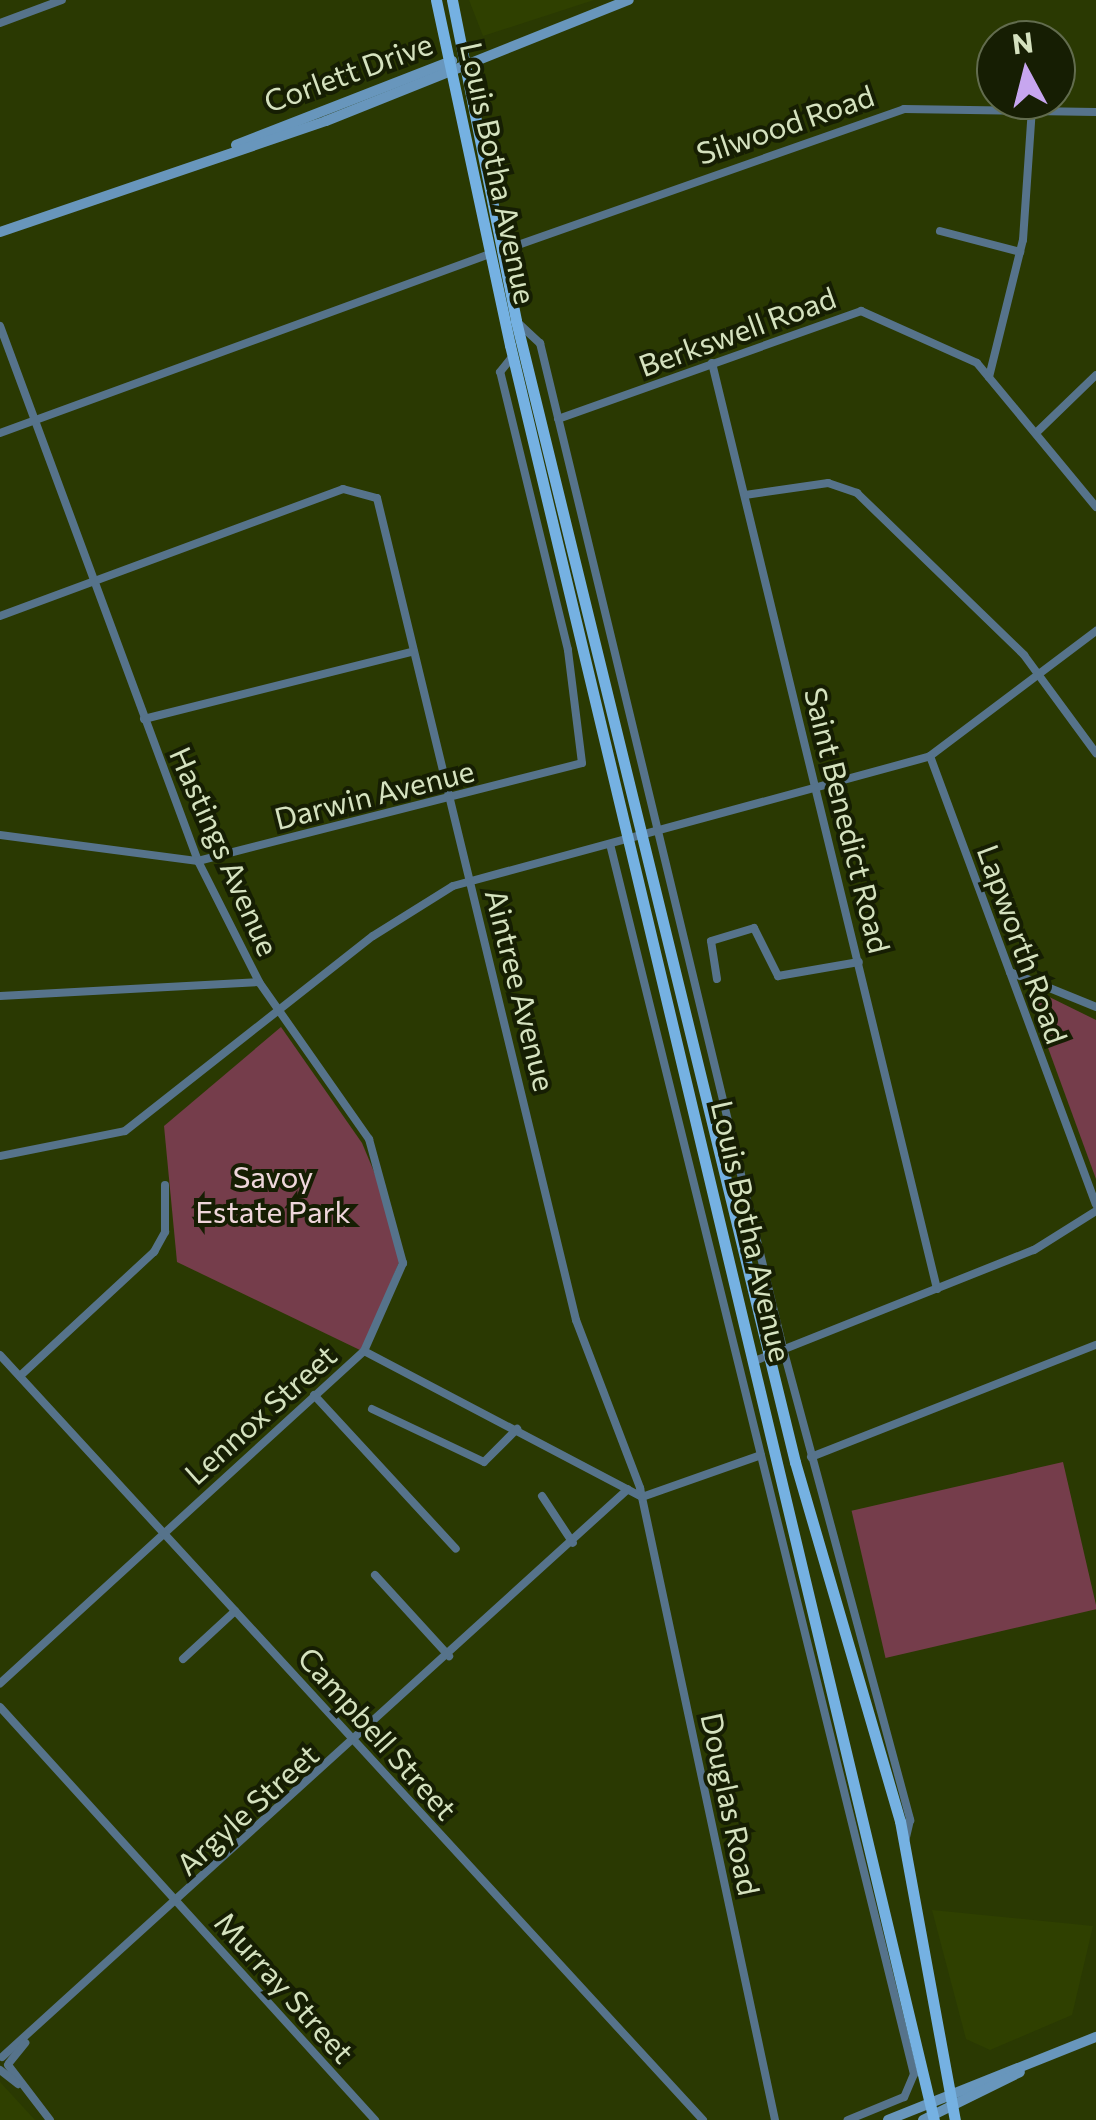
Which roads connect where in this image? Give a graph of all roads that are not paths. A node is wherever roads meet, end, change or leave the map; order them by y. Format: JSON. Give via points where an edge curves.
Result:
{"nodes":[{"id":1,"x":62,"y":0,"type":"edge"},
{"id":2,"x":436,"y":0,"type":"edge"},
{"id":3,"x":452,"y":0,"type":"edge"},
{"id":4,"x":629,"y":0,"type":"edge"},
{"id":5,"x":0,"y":23,"type":"edge"},
{"id":6,"x":467,"y":60,"type":"junction"},
{"id":7,"x":451,"y":66,"type":"junction"},
{"id":8,"x":976,"y":110,"type":"edge"},
{"id":9,"x":1031,"y":120,"type":"edge"},
{"id":10,"x":940,"y":231,"type":"dead end"},
{"id":11,"x":0,"y":232,"type":"edge"},
{"id":12,"x":496,"y":252,"type":"junction"},
{"id":13,"x":1020,"y":252,"type":"junction"},
{"id":14,"x":516,"y":320,"type":"junction"},
{"id":15,"x":0,"y":326,"type":"edge"},
{"id":16,"x":513,"y":356,"type":"junction"},
{"id":17,"x":712,"y":363,"type":"junction"},
{"id":18,"x":1096,"y":375,"type":"edge"},
{"id":19,"x":989,"y":376,"type":"junction"},
{"id":20,"x":558,"y":418,"type":"junction"},
{"id":21,"x":35,"y":421,"type":"junction"},
{"id":22,"x":0,"y":433,"type":"edge"},
{"id":23,"x":1036,"y":433,"type":"junction"},
{"id":24,"x":745,"y":495,"type":"junction"},
{"id":25,"x":1096,"y":506,"type":"edge"},
{"id":26,"x":95,"y":582,"type":"junction"},
{"id":27,"x":0,"y":616,"type":"edge"},
{"id":28,"x":1096,"y":631,"type":"edge"},
{"id":29,"x":582,"y":638,"type":"junction"},
{"id":30,"x":566,"y":642,"type":"junction"},
{"id":31,"x":613,"y":644,"type":"junction"},
{"id":32,"x":596,"y":648,"type":"junction"},
{"id":33,"x":414,"y":651,"type":"junction"},
{"id":34,"x":1040,"y":675,"type":"junction"},
{"id":35,"x":144,"y":719,"type":"junction"},
{"id":36,"x":604,"y":728,"type":"junction"},
{"id":37,"x":585,"y":732,"type":"junction"},
{"id":38,"x":1096,"y":754,"type":"edge"},
{"id":39,"x":930,"y":756,"type":"junction"},
{"id":40,"x":580,"y":765,"type":"joint"},
{"id":41,"x":815,"y":784,"type":"junction"},
{"id":42,"x":451,"y":798,"type":"junction"},
{"id":43,"x":660,"y":823,"type":"junction"},
{"id":44,"x":0,"y":833,"type":"edge"},
{"id":45,"x":642,"y":833,"type":"junction"},
{"id":46,"x":629,"y":838,"type":"junction"},
{"id":47,"x":610,"y":844,"type":"junction"},
{"id":48,"x":198,"y":861,"type":"junction"},
{"id":49,"x":470,"y":879,"type":"junction"},
{"id":50,"x":859,"y":962,"type":"junction"},
{"id":51,"x":1010,"y":972,"type":"junction"},
{"id":52,"x":717,"y":980,"type":"dead end"},
{"id":53,"x":258,"y":982,"type":"junction"},
{"id":54,"x":0,"y":996,"type":"edge"},
{"id":55,"x":1096,"y":1007,"type":"edge"},
{"id":56,"x":277,"y":1009,"type":"junction"},
{"id":57,"x":0,"y":1156,"type":"edge"},
{"id":58,"x":164,"y":1186,"type":"dead end"},
{"id":59,"x":1096,"y":1207,"type":"edge"},
{"id":60,"x":938,"y":1289,"type":"junction"},
{"id":61,"x":1096,"y":1345,"type":"edge"},
{"id":62,"x":364,"y":1351,"type":"junction"},
{"id":63,"x":784,"y":1352,"type":"junction"},
{"id":64,"x":0,"y":1355,"type":"edge"},
{"id":65,"x":764,"y":1358,"type":"junction"},
{"id":66,"x":20,"y":1376,"type":"junction"},
{"id":67,"x":314,"y":1395,"type":"junction"},
{"id":68,"x":372,"y":1409,"type":"dead end"},
{"id":69,"x":518,"y":1430,"type":"junction"},
{"id":70,"x":761,"y":1455,"type":"junction"},
{"id":71,"x":811,"y":1457,"type":"junction"},
{"id":72,"x":628,"y":1489,"type":"junction"},
{"id":73,"x":542,"y":1496,"type":"dead end"},
{"id":74,"x":642,"y":1497,"type":"junction"},
{"id":75,"x":164,"y":1532,"type":"junction"},
{"id":76,"x":573,"y":1543,"type":"junction"},
{"id":77,"x":456,"y":1549,"type":"dead end"},
{"id":78,"x":376,"y":1575,"type":"dead end"},
{"id":79,"x":236,"y":1610,"type":"junction"},
{"id":80,"x":449,"y":1656,"type":"junction"},
{"id":81,"x":183,"y":1658,"type":"dead end"},
{"id":82,"x":0,"y":1684,"type":"edge"},
{"id":83,"x":0,"y":1706,"type":"edge"},
{"id":84,"x":357,"y":1742,"type":"junction"},
{"id":85,"x":905,"y":1842,"type":"junction"},
{"id":86,"x":178,"y":1901,"type":"junction"},
{"id":87,"x":913,"y":2037,"type":"junction"},
{"id":88,"x":1096,"y":2038,"type":"edge"},
{"id":89,"x":3,"y":2064,"type":"edge"},
{"id":90,"x":1020,"y":2071,"type":"junction"},
{"id":91,"x":951,"y":2094,"type":"junction"},
{"id":92,"x":931,"y":2102,"type":"junction"},
{"id":93,"x":954,"y":2114,"type":"edge"},
{"id":94,"x":930,"y":2119,"type":"edge"},
{"id":95,"x":50,"y":2120,"type":"edge"},
{"id":96,"x":375,"y":2120,"type":"edge"},
{"id":97,"x":704,"y":2120,"type":"edge"},
{"id":98,"x":775,"y":2120,"type":"edge"},
{"id":99,"x":848,"y":2120,"type":"edge"},
{"id":100,"x":888,"y":2120,"type":"edge"}],
"edges":[{"from":1,"to":5,"type":"street"},
{"from":2,"to":7,"type":"main road","name":"Louis Botha Avenue"},
{"from":3,"to":6,"type":"main road","name":"Louis Botha Avenue"},
{"from":4,"to":6,"type":"main road","name":"Corlett Drive"},
{"from":6,"to":7,"type":"main road","name":"Corlett Drive"},
{"from":6,"to":12,"type":"main road","name":"Louis Botha Avenue"},
{"from":7,"to":11,"type":"main road","name":"Corlett Drive"},
{"from":7,"to":12,"type":"main road","name":"Louis Botha Avenue"},
{"from":8,"to":12,"type":"street","name":"Silwood Road","via":[[894,111]]},
{"from":9,"to":13,"type":"street"},
{"from":10,"to":13,"type":"street"},
{"from":12,"to":14,"type":"main road","name":"Louis Botha Avenue"},
{"from":12,"to":16,"type":"main road","name":"Louis Botha Avenue"},
{"from":12,"to":21,"type":"street","name":"Silwood Road"},
{"from":13,"to":19,"type":"street"},
{"from":14,"to":20,"type":"street","name":"Louis Botha Avenue","via":[[537,334]]},
{"from":14,"to":32,"type":"main road","name":"Louis Botha Avenue"},
{"from":15,"to":21,"type":"street","name":"Hastings Avenue"},
{"from":16,"to":29,"type":"main road","name":"Louis Botha Avenue"},
{"from":16,"to":30,"type":"street","name":"Louis Botha Avenue","via":[[500,377]]},
{"from":17,"to":19,"type":"street","name":"Berkswell Road","via":[[861,311],[947,344]]},
{"from":17,"to":20,"type":"street","name":"Berkswell Road"},
{"from":17,"to":24,"type":"street","name":"Saint Benedict Road"},
{"from":18,"to":23,"type":"street"},
{"from":19,"to":23,"type":"street","name":"Berkswell Road"},
{"from":20,"to":31,"type":"street","name":"Louis Botha Avenue"},
{"from":21,"to":22,"type":"street","name":"Silwood Road"},
{"from":21,"to":26,"type":"street","name":"Hastings Avenue"},
{"from":23,"to":25,"type":"street","name":"Berkswell Road"},
{"from":24,"to":34,"type":"street","via":[[850,487]]},
{"from":24,"to":41,"type":"street","name":"Saint Benedict Road"},
{"from":26,"to":27,"type":"street"},
{"from":26,"to":33,"type":"street","name":"Aintree Avenue","via":[[343,489],[370,491]]},
{"from":26,"to":35,"type":"street","name":"Hastings Avenue"},
{"from":28,"to":34,"type":"street"},
{"from":29,"to":30,"type":"street"},
{"from":29,"to":36,"type":"main road","name":"Louis Botha Avenue"},
{"from":30,"to":37,"type":"street","name":"Louis Botha Avenue"},
{"from":31,"to":32,"type":"street"},
{"from":31,"to":43,"type":"street","name":"Louis Botha Avenue"},
{"from":32,"to":45,"type":"main road","name":"Louis Botha Avenue"},
{"from":33,"to":35,"type":"street"},
{"from":33,"to":42,"type":"street","name":"Aintree Avenue"},
{"from":34,"to":38,"type":"street"},
{"from":34,"to":39,"type":"street"},
{"from":35,"to":48,"type":"street","name":"Hastings Avenue"},
{"from":36,"to":37,"type":"street"},
{"from":36,"to":46,"type":"main road","name":"Louis Botha Avenue"},
{"from":37,"to":40,"type":"street","name":"Louis Botha Avenue"},
{"from":39,"to":41,"type":"street"},
{"from":39,"to":51,"type":"street","name":"Lapworth Road"},
{"from":40,"to":42,"type":"street","name":"Darwin Avenue"},
{"from":41,"to":43,"type":"street"},
{"from":41,"to":50,"type":"street","name":"Saint Benedict Road"},
{"from":42,"to":48,"type":"street","name":"Darwin Avenue"},
{"from":42,"to":49,"type":"street","name":"Aintree Avenue"},
{"from":43,"to":45,"type":"street"},
{"from":43,"to":63,"type":"street","name":"Louis Botha Avenue"},
{"from":44,"to":48,"type":"street","name":"Darwin Avenue"},
{"from":45,"to":46,"type":"street"},
{"from":45,"to":65,"type":"main road","name":"Louis Botha Avenue"},
{"from":46,"to":47,"type":"street"},
{"from":46,"to":65,"type":"main road","name":"Louis Botha Avenue"},
{"from":47,"to":49,"type":"street"},
{"from":47,"to":70,"type":"street","name":"Louis Botha Avenue"},
{"from":48,"to":53,"type":"street","name":"Hastings Avenue"},
{"from":49,"to":56,"type":"street"},
{"from":49,"to":74,"type":"street","name":"Aintree Avenue","via":[[576,1320]]},
{"from":50,"to":52,"type":"street","via":[[778,976],[754,928],[710,941]]},
{"from":50,"to":60,"type":"street","name":"Saint Benedict Road"},
{"from":51,"to":55,"type":"street"},
{"from":51,"to":59,"type":"street","name":"Lapworth Road"},
{"from":53,"to":54,"type":"street"},
{"from":53,"to":56,"type":"street","name":"Hastings Avenue"},
{"from":56,"to":57,"type":"street","via":[[125,1131]]},
{"from":56,"to":62,"type":"street","name":"Hastings Avenue","via":[[369,1139],[399,1225],[401,1274]]},
{"from":58,"to":66,"type":"street","via":[[165,1232],[154,1252]]},
{"from":59,"to":60,"type":"street","via":[[1050,1242]]},
{"from":60,"to":63,"type":"street"},
{"from":61,"to":71,"type":"street"},
{"from":62,"to":67,"type":"street","name":"Lennox Street"},
{"from":62,"to":69,"type":"street","name":"Lennox Street"},
{"from":63,"to":65,"type":"street"},
{"from":63,"to":71,"type":"street","name":"Louis Botha Avenue"},
{"from":64,"to":66,"type":"street","name":"Campbell Street"},
{"from":65,"to":85,"type":"main road","name":"Louis Botha Avenue"},
{"from":65,"to":87,"type":"main road","name":"Louis Botha Avenue"},
{"from":66,"to":75,"type":"street","name":"Campbell Street"},
{"from":67,"to":75,"type":"street","name":"Lennox Street"},
{"from":67,"to":77,"type":"street"},
{"from":68,"to":69,"type":"street","via":[[484,1462]]},
{"from":69,"to":72,"type":"street","name":"Lennox Street"},
{"from":70,"to":74,"type":"street"},
{"from":70,"to":87,"type":"street","name":"Louis Botha Avenue"},
{"from":71,"to":85,"type":"street","name":"Louis Botha Avenue","via":[[910,1820]]},
{"from":72,"to":74,"type":"street","name":"Lennox Street"},
{"from":72,"to":76,"type":"street","name":"Argyle Street"},
{"from":73,"to":76,"type":"street"},
{"from":74,"to":98,"type":"street","name":"Douglas Road"},
{"from":75,"to":79,"type":"street","name":"Campbell Street"},
{"from":75,"to":82,"type":"street","name":"Lennox Street"},
{"from":76,"to":80,"type":"street","name":"Argyle Street"},
{"from":78,"to":80,"type":"street"},
{"from":79,"to":81,"type":"street"},
{"from":79,"to":84,"type":"street","name":"Campbell Street"},
{"from":80,"to":84,"type":"street","name":"Argyle Street"},
{"from":83,"to":86,"type":"street","name":"Murray Street"},
{"from":84,"to":86,"type":"street","name":"Argyle Street"},
{"from":84,"to":97,"type":"street","name":"Campbell Street"},
{"from":85,"to":91,"type":"main road","name":"Louis Botha Avenue"},
{"from":86,"to":89,"type":"street","name":"Argyle Street"},
{"from":86,"to":96,"type":"street","name":"Murray Street"},
{"from":87,"to":92,"type":"main road","name":"Louis Botha Avenue"},
{"from":87,"to":99,"type":"street","name":"Louis Botha Avenue","via":[[913,2089]]},
{"from":88,"to":90,"type":"main road"},
{"from":89,"to":95,"type":"street"},
{"from":90,"to":91,"type":"main road"},
{"from":90,"to":93,"type":"main road"},
{"from":91,"to":92,"type":"main road"},
{"from":91,"to":93,"type":"main road","name":"Louis Botha Avenue"},
{"from":92,"to":94,"type":"main road","name":"Louis Botha Avenue"},
{"from":92,"to":100,"type":"main road"},
{"from":93,"to":94,"type":"main road"}]}
